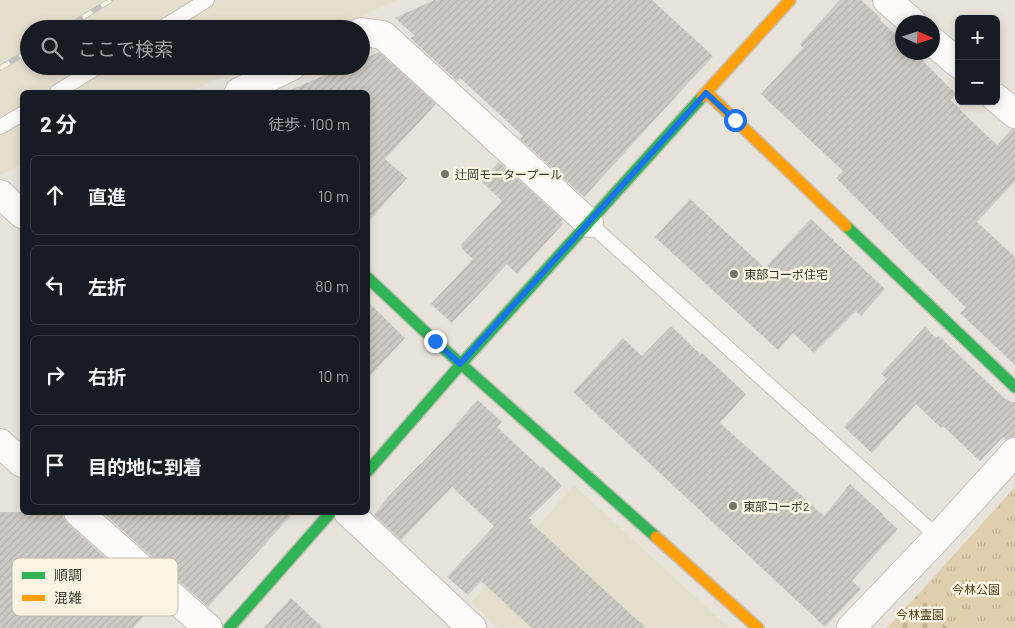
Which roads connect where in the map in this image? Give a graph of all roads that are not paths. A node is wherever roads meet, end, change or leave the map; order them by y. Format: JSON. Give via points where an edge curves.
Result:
{"nodes":[{"id":1,"x":207,"y":0,"type":"edge"},
{"id":2,"x":790,"y":0,"type":"edge"},
{"id":3,"x":887,"y":0,"type":"edge"},
{"id":4,"x":904,"y":15,"type":"edge"},
{"id":5,"x":175,"y":20,"type":"edge"},
{"id":6,"x":370,"y":33,"type":"edge"},
{"id":7,"x":940,"y":48,"type":"edge"},
{"id":8,"x":955,"y":61,"type":"edge"},
{"id":9,"x":84,"y":75,"type":"edge"},
{"id":10,"x":274,"y":75,"type":"edge"},
{"id":11,"x":60,"y":90,"type":"edge"},
{"id":12,"x":243,"y":90,"type":"edge"},
{"id":13,"x":706,"y":93,"type":"junction"},
{"id":14,"x":1000,"y":101,"type":"edge"},
{"id":15,"x":1015,"y":114,"type":"edge"},
{"id":16,"x":20,"y":115,"type":"edge"},
{"id":17,"x":0,"y":127,"type":"edge"},
{"id":18,"x":20,"y":184,"type":"edge"},
{"id":19,"x":0,"y":193,"type":"edge"},
{"id":20,"x":20,"y":212,"type":"edge"},
{"id":21,"x":589,"y":223,"type":"junction"},
{"id":22,"x":370,"y":280,"type":"edge"},
{"id":23,"x":460,"y":364,"type":"junction"},
{"id":24,"x":1015,"y":387,"type":"edge"},
{"id":25,"x":0,"y":443,"type":"edge"},
{"id":26,"x":1015,"y":452,"type":"edge"},
{"id":27,"x":20,"y":461,"type":"edge"},
{"id":28,"x":370,"y":468,"type":"edge"},
{"id":29,"x":81,"y":515,"type":"edge"},
{"id":30,"x":328,"y":515,"type":"edge"},
{"id":31,"x":351,"y":515,"type":"edge"},
{"id":32,"x":938,"y":537,"type":"junction"},
{"id":33,"x":130,"y":558,"type":"edge"},
{"id":34,"x":178,"y":601,"type":"edge"},
{"id":35,"x":208,"y":628,"type":"edge"},
{"id":36,"x":229,"y":628,"type":"edge"},
{"id":37,"x":472,"y":628,"type":"edge"},
{"id":38,"x":758,"y":628,"type":"edge"},
{"id":39,"x":851,"y":628,"type":"edge"}],
"edges":[{"from":1,"to":5,"type":"lane"},
{"from":2,"to":13,"type":"street"},
{"from":3,"to":4,"type":"street"},
{"from":6,"to":21,"type":"street","via":[[383,35]]},
{"from":7,"to":8,"type":"street"},
{"from":9,"to":11,"type":"lane"},
{"from":10,"to":12,"type":"street"},
{"from":13,"to":21,"type":"street"},
{"from":13,"to":24,"type":"street"},
{"from":14,"to":15,"type":"street"},
{"from":16,"to":17,"type":"lane"},
{"from":18,"to":19,"type":"street"},
{"from":19,"to":20,"type":"street"},
{"from":21,"to":23,"type":"street"},
{"from":21,"to":32,"type":"lane"},
{"from":22,"to":23,"type":"street"},
{"from":23,"to":28,"type":"street"},
{"from":23,"to":38,"type":"street"},
{"from":25,"to":27,"type":"street"},
{"from":26,"to":32,"type":"street"},
{"from":29,"to":33,"type":"street"},
{"from":30,"to":36,"type":"street"},
{"from":31,"to":37,"type":"street"},
{"from":32,"to":39,"type":"street"},
{"from":34,"to":35,"type":"street"}]}
